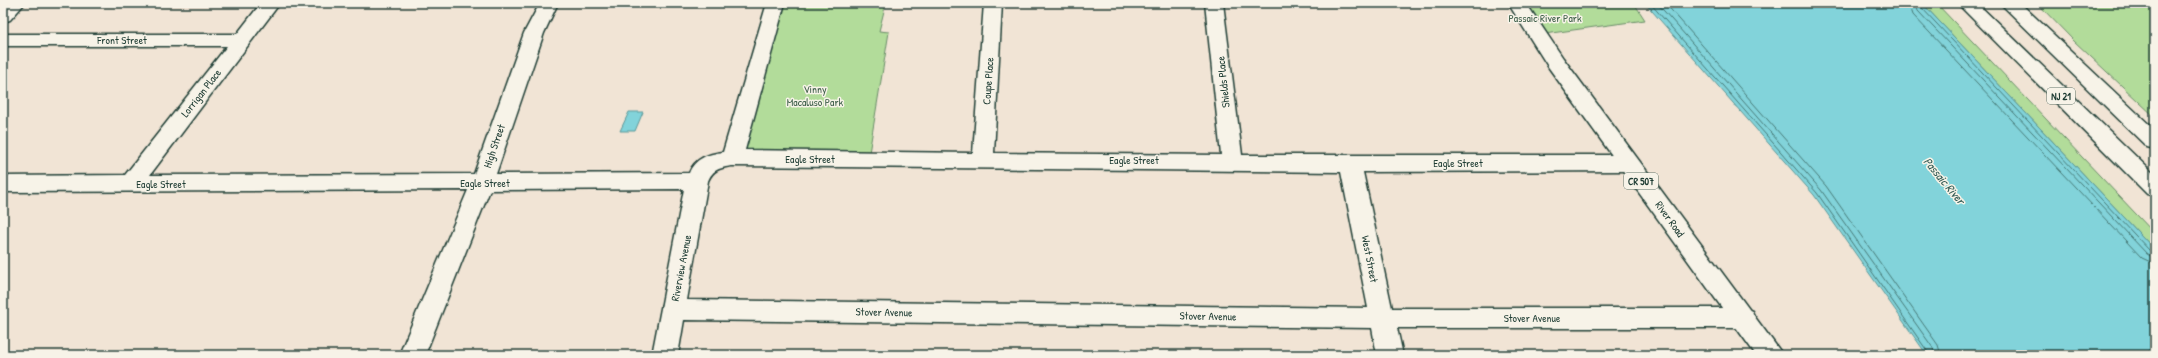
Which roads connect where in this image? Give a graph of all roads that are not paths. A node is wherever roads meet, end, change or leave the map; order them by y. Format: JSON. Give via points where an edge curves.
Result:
{"nodes":[{"id":1,"x":16,"y":3,"type":"edge"},
{"id":2,"x":271,"y":3,"type":"edge"},
{"id":3,"x":548,"y":3,"type":"edge"},
{"id":4,"x":776,"y":3,"type":"edge"},
{"id":5,"x":993,"y":3,"type":"edge"},
{"id":6,"x":1214,"y":3,"type":"edge"},
{"id":7,"x":1517,"y":3,"type":"edge"},
{"id":8,"x":1966,"y":3,"type":"edge"},
{"id":9,"x":2009,"y":3,"type":"edge"},
{"id":10,"x":2017,"y":3,"type":"edge"},
{"id":11,"x":3,"y":16,"type":"edge"},
{"id":12,"x":3,"y":40,"type":"edge"},
{"id":13,"x":242,"y":40,"type":"junction"},
{"id":14,"x":2151,"y":138,"type":"edge"},
{"id":15,"x":732,"y":158,"type":"junction"},
{"id":16,"x":983,"y":160,"type":"junction"},
{"id":17,"x":1232,"y":161,"type":"junction"},
{"id":18,"x":1628,"y":163,"type":"junction"},
{"id":19,"x":1350,"y":164,"type":"junction"},
{"id":20,"x":697,"y":181,"type":"junction"},
{"id":21,"x":482,"y":183,"type":"junction"},
{"id":22,"x":3,"y":184,"type":"edge"},
{"id":23,"x":131,"y":184,"type":"junction"},
{"id":24,"x":2155,"y":188,"type":"edge"},
{"id":25,"x":672,"y":310,"type":"junction"},
{"id":26,"x":1382,"y":318,"type":"junction"},
{"id":27,"x":1743,"y":318,"type":"junction"},
{"id":28,"x":412,"y":355,"type":"edge"},
{"id":29,"x":665,"y":355,"type":"edge"},
{"id":30,"x":1390,"y":355,"type":"edge"},
{"id":31,"x":1770,"y":355,"type":"edge"}],
"edges":[{"from":1,"to":11,"type":"main road"},
{"from":2,"to":13,"type":"main road","name":"Lorrigan Place"},
{"from":3,"to":21,"type":"main road","name":"High Street","via":[[534,33]]},
{"from":4,"to":15,"type":"main road"},
{"from":5,"to":16,"type":"main road","name":"Coupe Place"},
{"from":6,"to":17,"type":"main road","name":"Shields Place"},
{"from":7,"to":18,"type":"main road","name":"River Road","number":"CR 507","via":[[1556,63]]},
{"from":8,"to":24,"type":"main road","number":"NJ 21"},
{"from":9,"to":14,"type":"main road","number":"NJ 21"},
{"from":10,"to":14,"type":"main road"},
{"from":12,"to":13,"type":"main road","name":"Front Street"},
{"from":13,"to":23,"type":"main road","name":"Lorrigan Place"},
{"from":15,"to":16,"type":"main road","name":"Eagle Street"},
{"from":15,"to":20,"type":"main road","name":"Eagle Street","via":[[714,161],[702,168]]},
{"from":16,"to":17,"type":"main road","name":"Eagle Street"},
{"from":17,"to":19,"type":"main road","name":"Eagle Street"},
{"from":18,"to":19,"type":"main road","name":"Eagle Street"},
{"from":18,"to":27,"type":"main road","name":"River Road","number":"CR 507"},
{"from":19,"to":26,"type":"main road","name":"West Street"},
{"from":20,"to":21,"type":"main road","name":"Eagle Street"},
{"from":20,"to":25,"type":"main road","name":"Riverview Avenue"},
{"from":21,"to":23,"type":"main road","name":"Eagle Street"},
{"from":21,"to":28,"type":"main road","name":"High Street"},
{"from":22,"to":23,"type":"main road","name":"Eagle Street"},
{"from":25,"to":26,"type":"main road","name":"Stover Avenue"},
{"from":25,"to":29,"type":"main road","name":"Riverview Avenue"},
{"from":26,"to":27,"type":"main road","name":"Stover Avenue"},
{"from":26,"to":30,"type":"main road","name":"West Street"},
{"from":27,"to":31,"type":"main road","name":"River Road","number":"CR 507"}]}
